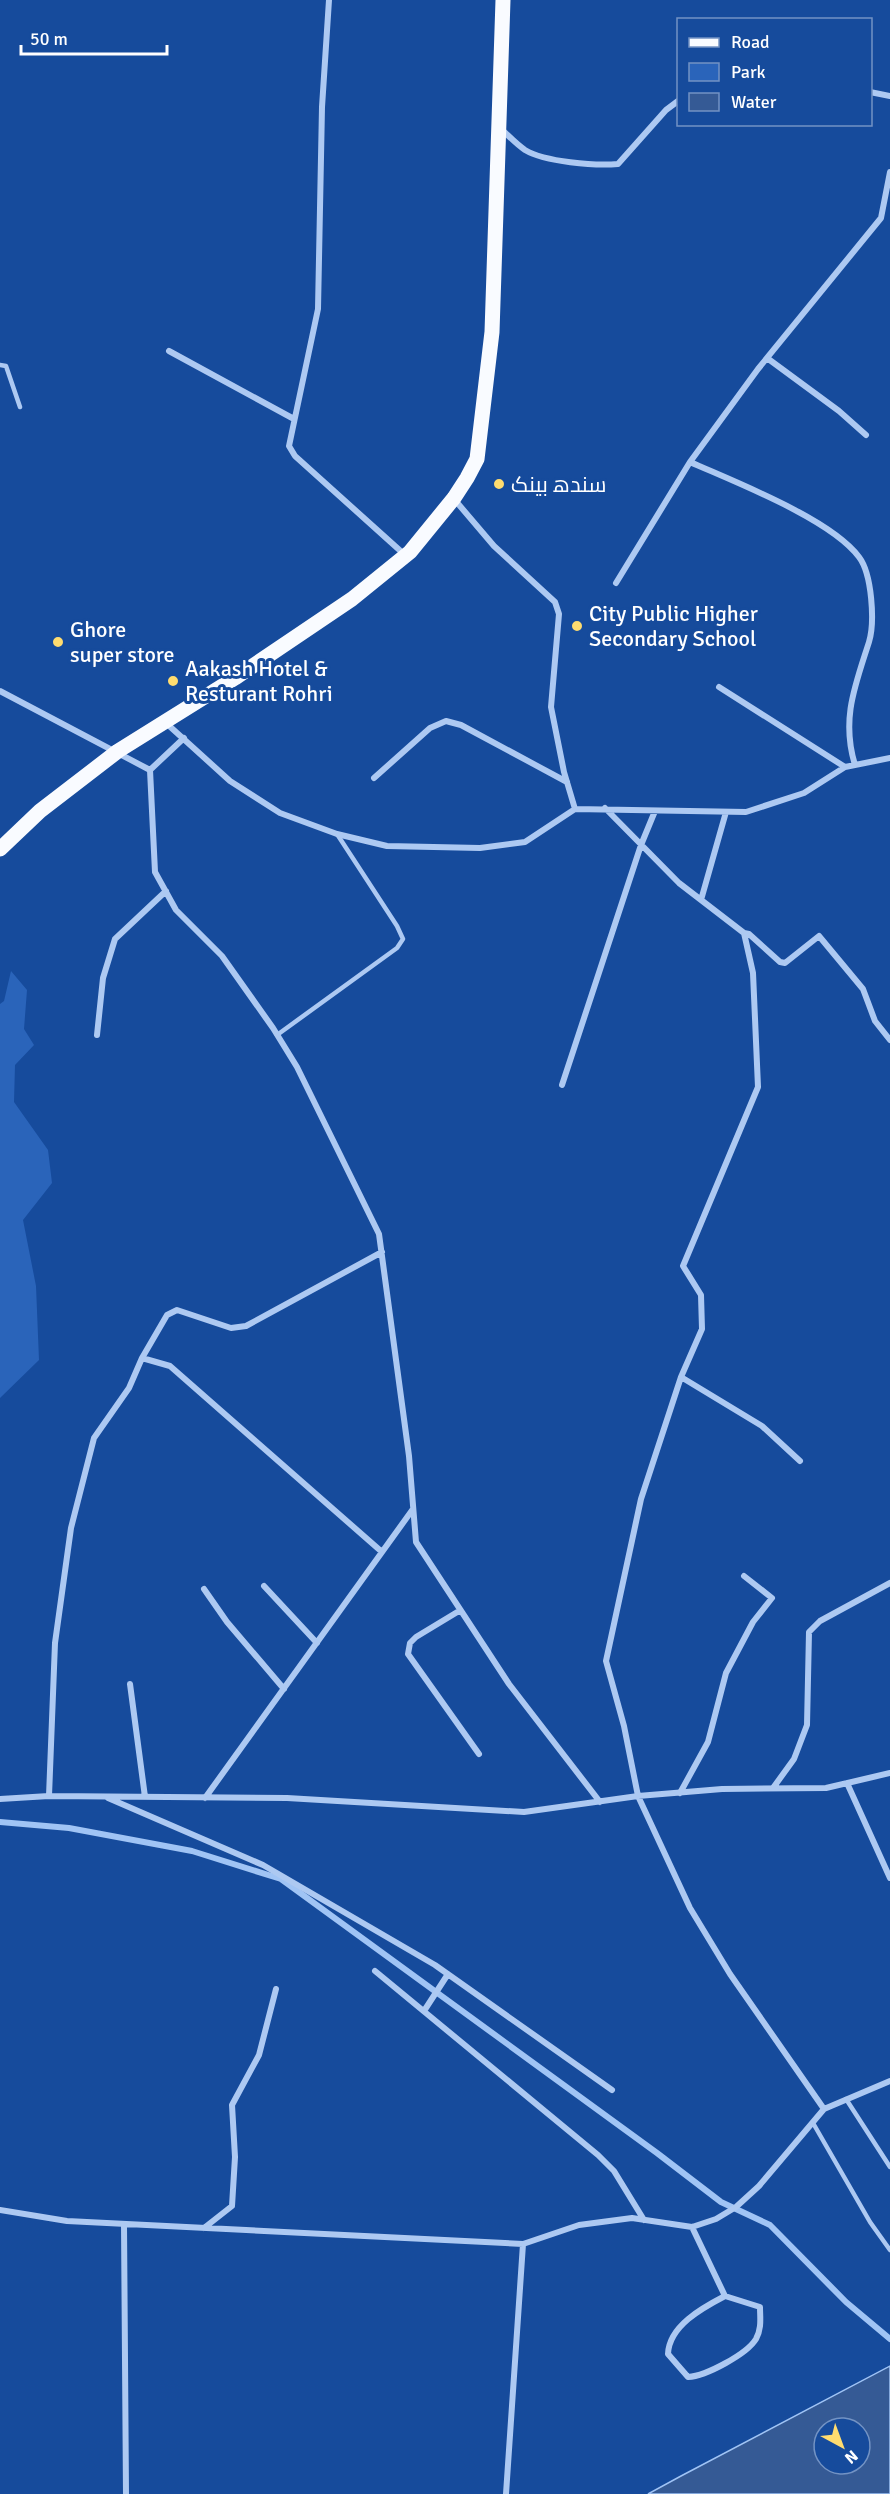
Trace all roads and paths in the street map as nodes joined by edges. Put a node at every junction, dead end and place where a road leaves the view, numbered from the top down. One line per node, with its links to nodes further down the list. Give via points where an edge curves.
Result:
1 (329, 0): 13 (street, via 322,107 318,309)
2 (503, 0): 6 (main road)
3 (872, 92): 4 (street)
4 (890, 96)
5 (677, 102): 6 (street, via 618,164 567,162 526,151)
6 (498, 127): 16 (main road, via 490,355 477,459)
7 (890, 172): 8 (street)
8 (888, 189): 10 (street, via 881,218)
9 (169, 351): 13 (street)
10 (767, 358): 14 (street); 15 (street)
11 (0, 365): 12 (lane, via 6,366)
12 (20, 407)
13 (294, 419): 17 (street, via 289,447 295,456)
14 (866, 435)
15 (690, 462): 18 (street); 25 (street, via 800,513 848,545 861,559 872,601 872,632 848,722 848,742)
16 (454, 498): 17 (main road); 29 (street, via 494,546 555,602 559,614 551,707)
17 (405, 555): 21 (main road, via 352,599)
18 (616, 583)
19 (719, 687): 26 (street)
20 (0, 691): 23 (street)
21 (166, 723): 22 (street); 23 (main road)
22 (184, 738): 27 (street); 34 (street, via 230,781 280,813)
23 (118, 751): 27 (street); 36 (main road, via 40,811)
24 (890, 758): 25 (street)
25 (855, 765): 26 (street)
26 (846, 767): 33 (street, via 804,793 746,812)
27 (150, 770): 37 (street, via 155,872)
28 (374, 778): 29 (street, via 430,728 446,721 461,725)
29 (567, 782): 31 (street)
30 (605, 808): 31 (street); 32 (street); 35 (street)
31 (575, 809): 34 (street, via 525,842 480,849 387,846)
32 (655, 811): 33 (street); 35 (street)
33 (726, 812): 38 (street)
34 (337, 834): 41 (lane, via 403,939 397,948)
35 (641, 845): 38 (street); 43 (street)
36 (0, 849)
37 (166, 891): 40 (street, via 115,939 103,978); 41 (street, via 176,910 222,957)
38 (700, 900): 39 (street)
39 (744, 933): 42 (street, via 785,963 819,936 863,989 875,1021); 46 (street, via 753,973 758,1087 683,1266 701,1295 702,1329)
40 (97, 1035)
41 (277, 1035): 44 (street, via 297,1067 379,1234)
42 (890, 1040)
43 (562, 1085)
44 (382, 1252): 45 (street, via 246,1326 231,1328 177,1310 167,1315); 48 (street)
45 (142, 1358): 49 (street, via 170,1366); 63 (street, via 129,1388 94,1438 71,1528 55,1643)
46 (681, 1377): 47 (street, via 762,1426); 64 (street, via 641,1498 606,1661)
47 (800, 1461)
48 (413, 1509): 49 (street); 54 (street, via 416,1542)
49 (382, 1552): 55 (street)
50 (744, 1576): 62 (street, via 772,1598 753,1622 726,1673 708,1742)
51 (890, 1583): 61 (street, via 820,1621 809,1632 807,1725 794,1759)
52 (264, 1586): 55 (street)
53 (204, 1589): 57 (street)
54 (459, 1611): 58 (street, via 416,1637 408,1653); 69 (street, via 508,1684)
55 (316, 1643): 57 (street)
56 (130, 1684): 66 (street)
57 (284, 1689): 67 (street)
58 (479, 1754)
59 (890, 1773): 60 (street)
60 (847, 1783): 61 (street, via 826,1788); 70 (street)
61 (773, 1788): 62 (street)
62 (680, 1792): 64 (street)
63 (49, 1796): 65 (street); 68 (street)
64 (638, 1796): 69 (street); 78 (street, via 690,1908 730,1974)
65 (104, 1797): 66 (street); 72 (street, via 263,1865)
66 (145, 1797): 67 (street)
67 (205, 1798): 69 (street, via 287,1798 524,1812)
68 (0, 1799)
69 (600, 1802)
70 (890, 1878)
71 (375, 1971): 74 (street)
72 (448, 1974): 74 (street); 76 (street)
73 (276, 1989): 85 (street, via 259,2055 232,2105 232,2206)
74 (424, 2011): 82 (street, via 598,2155 614,2171)
75 (890, 2081): 77 (street)
76 (612, 2090)
77 (846, 2099): 78 (street); 80 (lane)
78 (824, 2109): 79 (street)
79 (813, 2123): 84 (street, via 736,2207 716,2219); 87 (lane)
80 (890, 2167)
81 (0, 2210): 83 (street, via 67,2221)
82 (644, 2220): 84 (street); 86 (street, via 579,2224)
83 (124, 2224): 85 (street); 89 (street)
84 (692, 2226): 88 (street)
85 (204, 2228): 86 (street)
86 (522, 2244): 90 (street)
87 (890, 2250)
88 (725, 2296): 88 (street, via 681,2326 669,2341 668,2354 688,2377 714,2371 755,2340 761,2325 760,2307)
89 (126, 2494)
90 (506, 2494)

